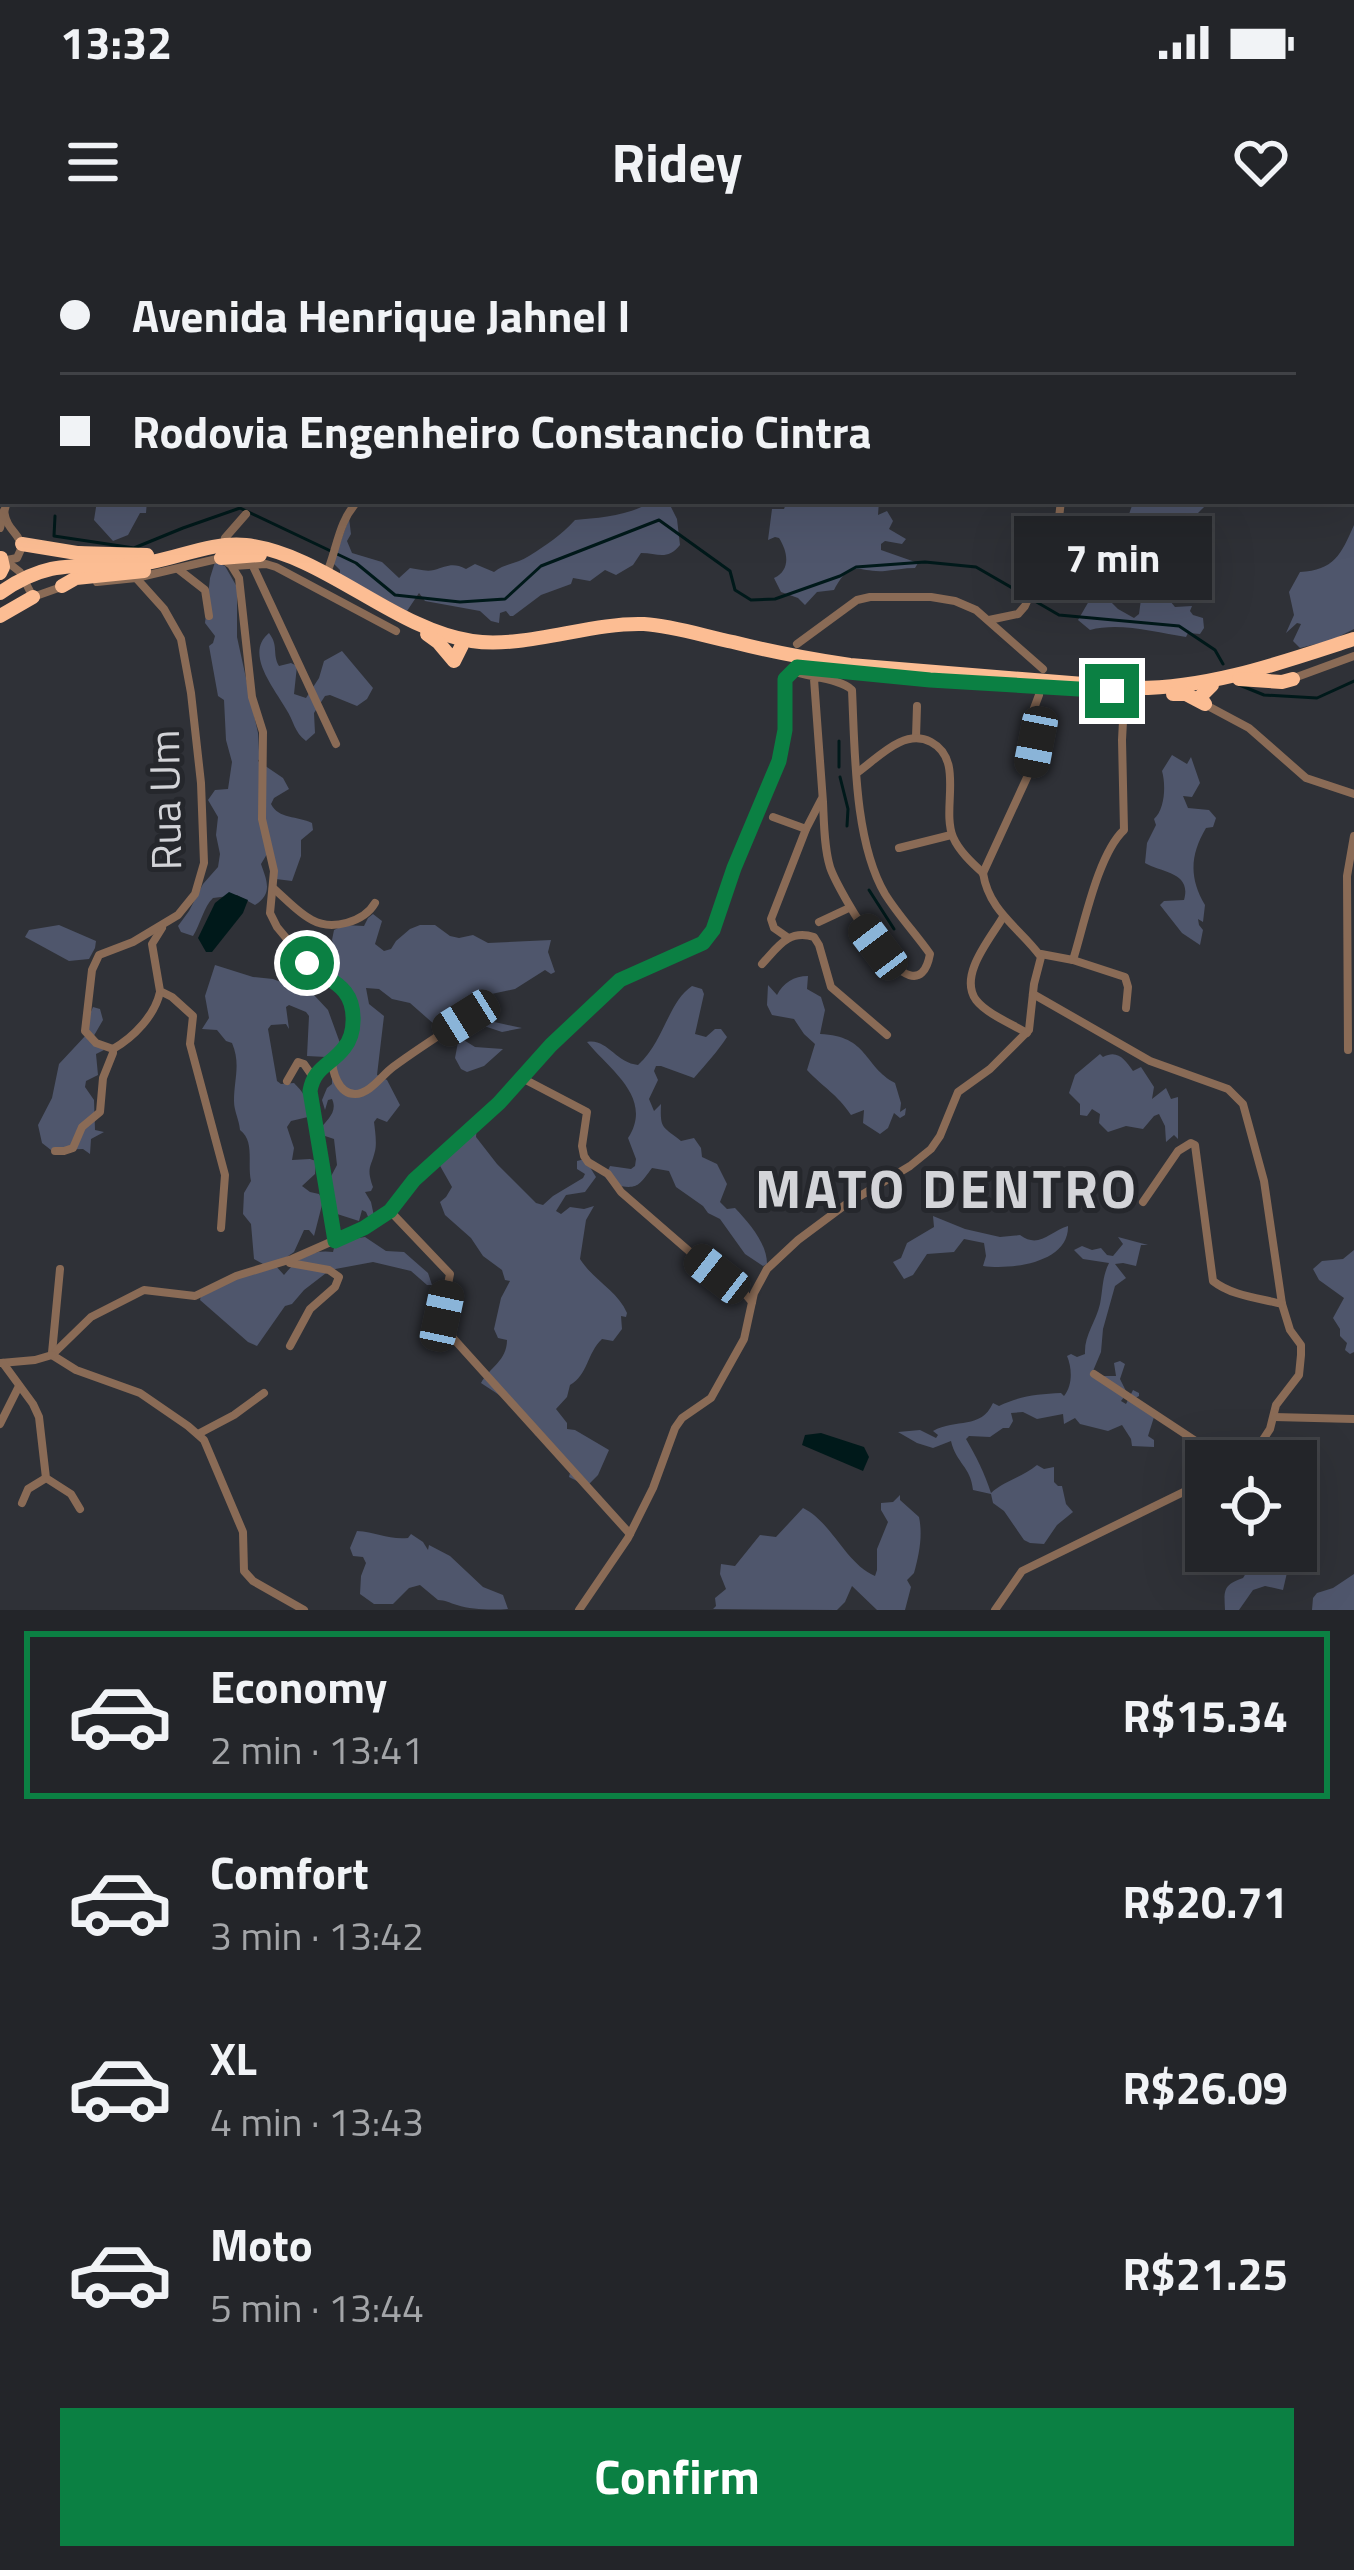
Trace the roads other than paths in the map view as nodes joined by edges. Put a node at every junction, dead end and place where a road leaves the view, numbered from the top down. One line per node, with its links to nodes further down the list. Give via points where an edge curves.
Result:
1 (356, 504): 16 (street)
2 (1061, 504): 24 (street, via 1058,534 1025,606)
3 (6, 506): 5 (street); 8 (street)
4 (246, 514): 6 (street)
5 (0, 528)
6 (235, 535): 9 (highway, via 160,554); 10 (highway)
7 (0, 537): 8 (street)
8 (19, 543): 9 (highway); 11 (street, via 17,558); 17 (street)
9 (76, 553): 14 (highway)
10 (295, 559): 14 (highway, via 237,545); 16 (highway)
11 (1, 560): 17 (street)
12 (258, 560): 13 (highway); 14 (highway, via 235,550); 25 (street); 28 (highway, via 304,570 417,628 454,661 462,645 648,631); 44 (street)
13 (230, 561): 15 (street); 54 (street, via 241,585 263,732 262,818)
14 (158, 564): 17 (highway, via 66,565); 19 (highway)
15 (181, 568): 18 (street); 23 (street, via 206,590)
16 (326, 575): 28 (highway, via 442,634 481,642 520,631 650,624)
17 (25, 578): 20 (highway); 21 (street)
18 (136, 578): 19 (street); 59 (street, Rua Um, via 181,639 201,783 201,878)
19 (62, 586): 21 (street)
20 (0, 596)
21 (33, 597): 22 (highway)
22 (0, 616)
23 (209, 616)
24 (988, 620): 27 (street, via 955,601 870,597); 30 (street)
25 (397, 631)
26 (1354, 642): 32 (highway); 36 (highway, via 1201,683)
27 (800, 651): 28 (highway); 35 (highway)
28 (769, 654): 31 (highway); 33 (highway)
29 (1354, 656): 32 (street)
30 (1042, 669): 35 (highway, via 1045,676); 36 (highway)
31 (792, 671): 33 (highway, via 802,666); 34 (street); 76 (street, via 779,761 713,930 694,949 620,980)
32 (1290, 672): 37 (highway, via 1282,682)
33 (850, 677): 34 (street); 35 (highway); 45 (street)
34 (814, 679): 47 (street)
35 (1024, 681): 36 (highway); 39 (highway, via 1040,687)
36 (1075, 685): 38 (highway); 39 (highway)
37 (1212, 685): 38 (highway); 41 (highway, via 1200,695)
38 (1155, 693): 41 (highway)
39 (1039, 695): 53 (street, via 1030,771)
40 (1124, 702): 64 (street, via 1124,830 1105,857)
41 (1205, 704): 46 (street, via 1249,728 1306,778)
42 (917, 706): 43 (street)
43 (916, 737): 45 (street); 50 (street, via 940,748 950,766)
44 (336, 744)
45 (857, 773): 56 (street, via 868,855 930,954 928,965 916,976 904,974)
46 (1354, 794)
47 (822, 798): 49 (street); 56 (street, via 830,866)
48 (773, 817): 49 (street)
49 (806, 829): 60 (street, via 771,919)
50 (952, 835): 52 (street); 53 (street)
51 (1354, 836): 73 (street)
52 (899, 848)
53 (983, 873): 57 (street)
54 (273, 888): 55 (street, via 328,925 368,914); 74 (street, via 272,919 350,1002 350,1038)
55 (375, 903)
56 (849, 908): 58 (street)
57 (1003, 917): 62 (street); 70 (street, via 973,970 973,996)
58 (819, 922)
59 (167, 923): 61 (street, Rua Um); 63 (street)
60 (787, 937): 65 (street); 71 (street, via 814,938 831,987)
61 (133, 942): 63 (street); 72 (street, Rua Um, via 99,956 92,970 85,1031)
62 (1040, 954): 64 (street); 67 (street)
63 (153, 955): 66 (street)
64 (1073, 960): 69 (street, via 1125,977)
65 (762, 964)
66 (160, 991): 72 (street, via 149,1016); 81 (street, via 193,1016 190,1044 225,1175)
67 (1033, 994): 70 (street); 86 (street, via 1150,1061 1228,1089 1243,1104)
68 (489, 1004): 74 (street, via 361,1093 342,1089)
69 (1126, 1009)
70 (1027, 1033): 85 (street, via 958,1092 931,1149 798,1240 767,1269)
71 (887, 1035)
72 (113, 1049): 78 (street, via 100,1112 73,1148)
73 (1348, 1051)
74 (329, 1064): 75 (street)
75 (313, 1077): 77 (street, via 300,1061); 82 (street)
76 (522, 1078): 80 (street); 85 (street, via 587,1112 588,1162)
77 (287, 1082)
78 (56, 1150)
79 (1143, 1202): 86 (street, via 1178,1150 1195,1145 1213,1281)
80 (390, 1211): 82 (street); 103 (street, via 450,1274 442,1327)
81 (221, 1228)
82 (335, 1241): 83 (street)
83 (282, 1262): 87 (street, via 339,1277); 88 (street, via 195,1296 144,1290 92,1317)
84 (60, 1269): 88 (street)
85 (752, 1302): 103 (street, via 744,1339 711,1397 673,1432)
86 (1282, 1304): 93 (street, via 1301,1345 1300,1375)
87 (290, 1346)
88 (52, 1354): 89 (street); 96 (street, via 140,1394)
89 (2, 1363): 91 (street)
90 (1094, 1374): 97 (street)
91 (19, 1386): 95 (street); 99 (street, via 39,1417)
92 (264, 1393): 96 (street)
93 (1274, 1417): 94 (street); 98 (street)
94 (1354, 1419)
95 (0, 1424)
96 (198, 1434): 104 (street, via 243,1532 244,1571)
97 (1194, 1440)
98 (1263, 1440)
99 (46, 1478): 101 (street); 102 (street)
100 (1185, 1491): 106 (street, via 1022,1571)
101 (22, 1503)
102 (80, 1509)
103 (630, 1534): 105 (street)
104 (304, 1610)
105 (580, 1610)
106 (995, 1610)

